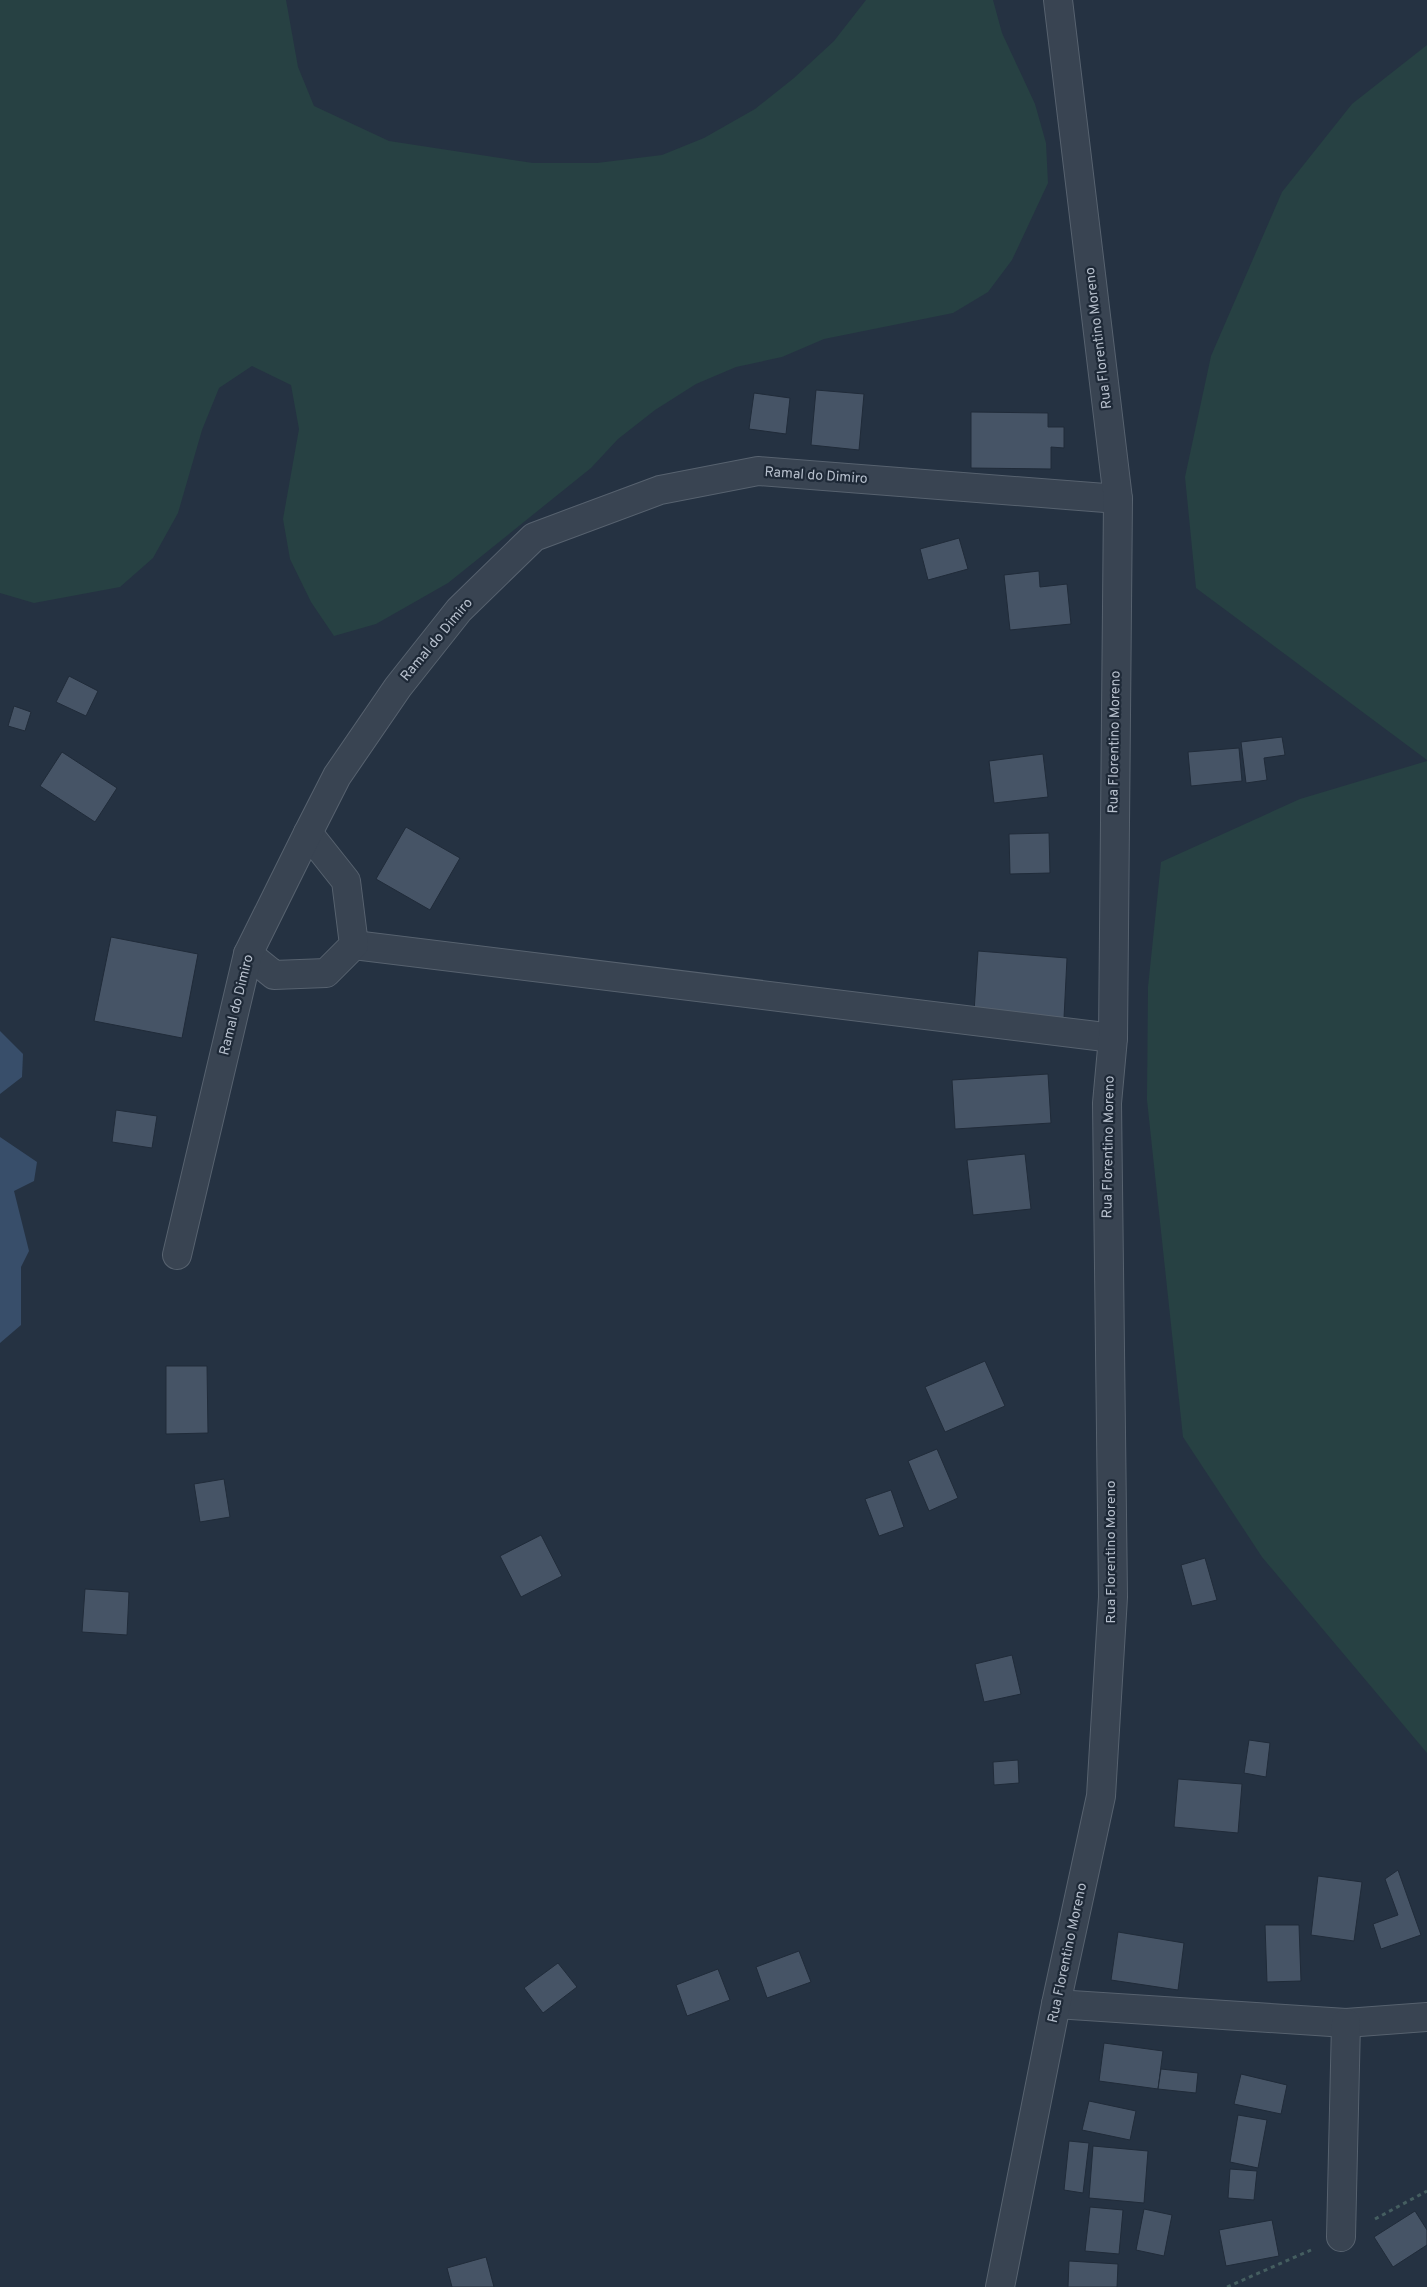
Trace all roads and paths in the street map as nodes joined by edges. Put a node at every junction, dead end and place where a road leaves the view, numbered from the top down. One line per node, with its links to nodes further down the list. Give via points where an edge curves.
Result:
1 (1058, 0): 2 (street, Rua Florentino Moreno)
2 (1118, 499): 3 (street, Ramal do Dimiro, via 758,472 660,490 534,537 459,610 398,687 337,776); 6 (street, Rua Florentino Moreno)
3 (308, 833): 4 (street, via 346,881); 5 (street, Ramal do Dimiro)
4 (354, 945): 5 (street, via 326,973 274,975); 6 (street)
5 (248, 954): 7 (street, Ramal do Dimiro)
6 (1112, 1038): 8 (street, Rua Florentino Moreno, via 1107,1103 1113,1597 1101,1796)
7 (177, 1255)
8 (1056, 2004): 10 (street); 12 (street, Rua Florentino Moreno)
9 (1427, 2017): 10 (street)
10 (1346, 2023): 11 (street)
11 (1341, 2237)
12 (1000, 2287)

